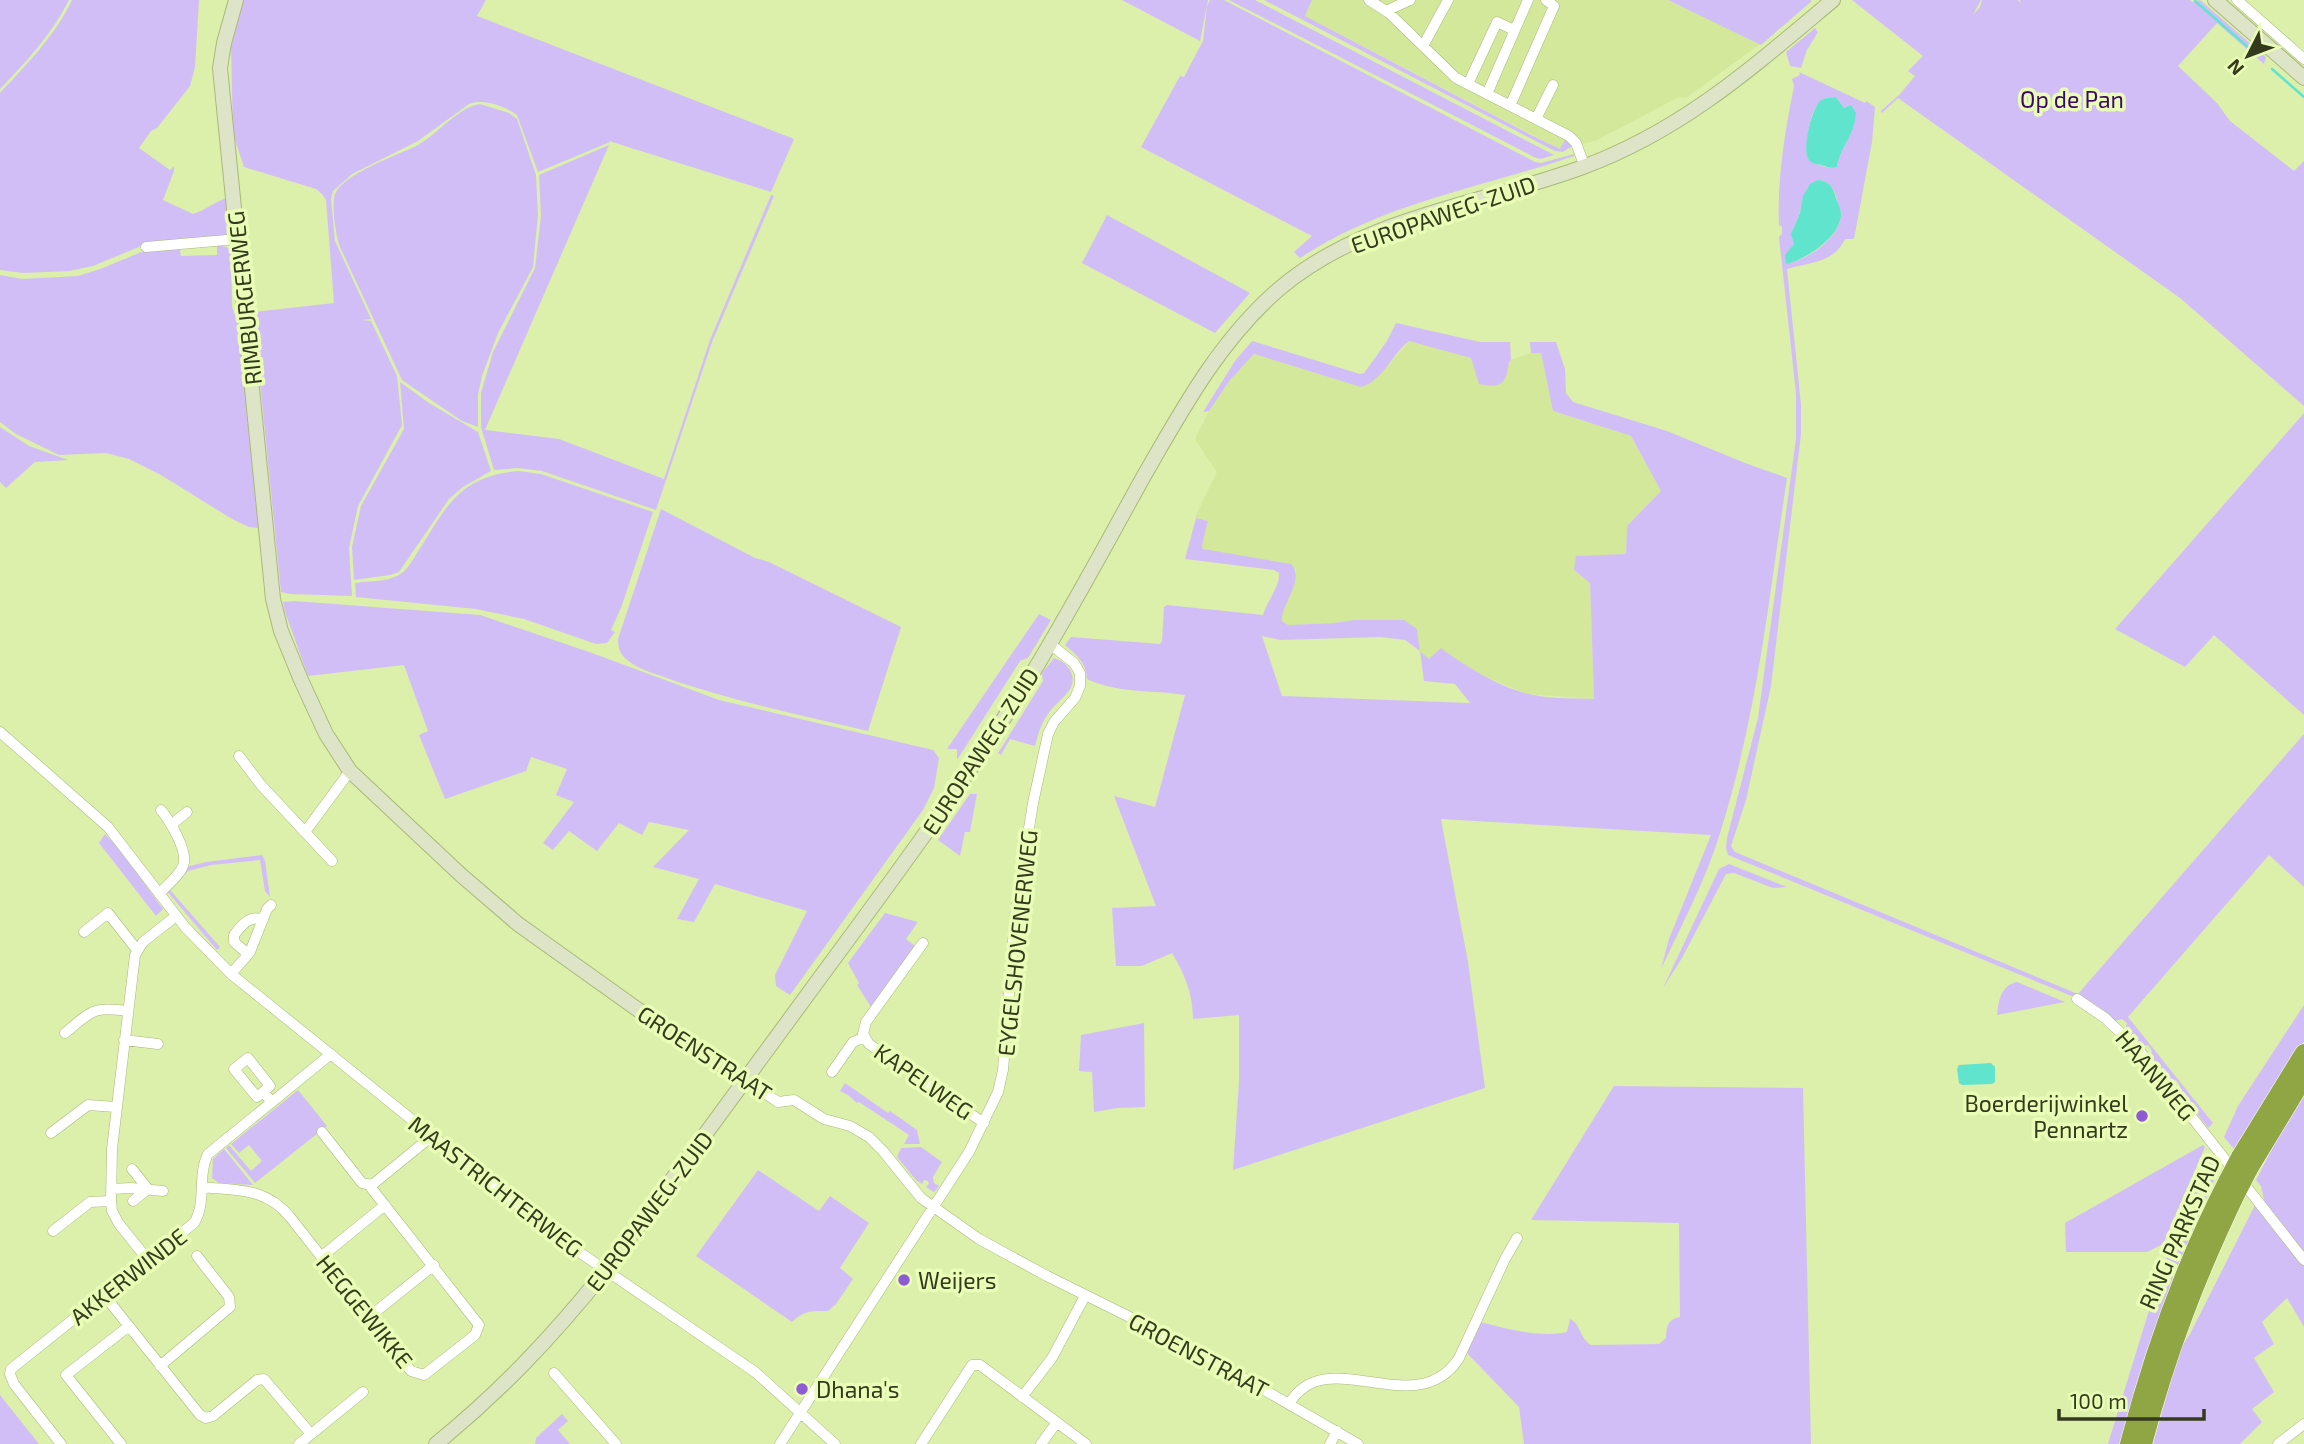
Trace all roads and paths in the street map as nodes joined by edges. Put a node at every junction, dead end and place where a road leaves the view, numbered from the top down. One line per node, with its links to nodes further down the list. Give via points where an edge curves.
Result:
1 (236, 0): 21 (street, RIMBURGERWEG, via 220,68)
2 (1369, 0): 10 (street)
3 (1410, 0): 10 (street)
4 (1448, 0): 12 (street)
5 (1528, 0): 11 (street)
6 (1546, 0): 18 (street, via 1554,6)
7 (1833, 0): 20 (street, EUROPAWEG-ZUID, via 1735,83 1674,124)
8 (2215, 0): 14 (street)
9 (2237, 0): 13 (street)
10 (1386, 10): 12 (street)
11 (1514, 30): 15 (street, via 1497,22); 17 (street)
12 (1423, 46): 15 (street, via 1454,77)
13 (2304, 59)
14 (2304, 78)
15 (1468, 84): 17 (street)
16 (1553, 85): 19 (street)
17 (1487, 94): 18 (street)
18 (1510, 106): 19 (street)
19 (1536, 119): 20 (street, via 1572,139)
20 (1585, 167): 24 (street, EUROPAWEG-ZUID, via 1375,233 1329,254 1265,302 1217,356 1178,415)
21 (238, 239): 22 (street); 23 (street, RIMBURGERWEG)
22 (146, 247)
23 (273, 599): 27 (street, GROENSTRAAT, via 301,680 326,734)
24 (1049, 644): 52 (street, EUROPAWEG-ZUID, via 958,788); 56 (street, EYGELSHOVENERWEG, via 1074,663 1080,686 1054,722 1044,751 1015,916 1003,1070)
25 (0, 732): 33 (street, MAASTRICHTERWEG, via 108,827)
26 (239, 756): 31 (street)
27 (350, 771): 31 (street); 52 (street, GROENSTRAAT, via 518,924)
28 (161, 810): 30 (street)
29 (187, 812): 30 (street)
30 (172, 824): 33 (street, via 184,863)
31 (305, 832): 32 (street)
32 (332, 861)
33 (159, 894): 35 (street, MAASTRICHTERWEG)
34 (271, 905): 36 (street)
35 (176, 916): 39 (street); 41 (street, MAASTRICHTERWEG)
36 (263, 920): 40 (street); 40 (street, via 254,917 234,935 234,942)
37 (85, 932): 39 (street, via 108,914)
38 (923, 943): 45 (street, KAPELWEG, via 866,1022)
39 (137, 950): 43 (street)
40 (248, 954): 41 (street)
41 (231, 974): 49 (street, MAASTRICHTERWEG)
42 (2077, 999): 79 (street, HAANWEG, via 2138,1050)
43 (128, 1011): 44 (street, via 96,1009); 46 (street)
44 (65, 1033)
45 (865, 1037): 50 (street, KAPELWEG, via 853,1042); 56 (street, KAPELWEG)
46 (124, 1040): 47 (street); 55 (street)
47 (158, 1044)
48 (2304, 1053): 60 (highway, RING PARKSTAD)
49 (331, 1054): 54 (street, AKKERWINDE); 59 (street, MAASTRICHTERWEG)
50 (832, 1072)
51 (2304, 1078): 60 (highway, RING PARKSTAD)
52 (745, 1080): 73 (street, GROENSTRAAT, via 778,1102 794,1100 824,1119 869,1137); 81 (street, EUROPAWEG-ZUID)
53 (263, 1091): 54 (street)
54 (272, 1102): 65 (street, AKKERWINDE, via 208,1154)
55 (116, 1107): 58 (street, via 88,1105); 67 (street)
56 (984, 1123): 73 (street, EYGELSHOVENERWEG)
57 (322, 1132): 63 (street, HEGGEWIKKE, via 362,1183)
58 (51, 1133)
59 (432, 1136): 63 (street); 81 (street, MAASTRICHTERWEG)
60 (2245, 1162): 64 (highway, RING PARKSTAD, bridge)
61 (132, 1169): 62 (street)
62 (141, 1180): 66 (street); 68 (street)
63 (372, 1185): 72 (street, HEGGEWIKKE)
64 (2233, 1185): 108 (highway, RING PARKSTAD, via 2203,1230 2174,1297); 109 (highway, RING PARKSTAD, via 2159,1382)
65 (202, 1187): 77 (street, HEGGEWIKKE, via 269,1198); 78 (street, AKKERWINDE, via 197,1220)
66 (131, 1188): 67 (street); 68 (street)
67 (111, 1189): 70 (street)
68 (148, 1189): 69 (street); 71 (street)
69 (163, 1191)
70 (111, 1200): 74 (street, via 90,1202); 78 (street, via 119,1224)
71 (133, 1201)
72 (386, 1205): 77 (street); 80 (street, HEGGEWIKKE)
73 (933, 1208): 83 (street, GROENSTRAAT, via 979,1239); 91 (street, EYGELSHOVENERWEG)
74 (53, 1231)
75 (1517, 1238): 90 (street, via 1459,1358 1448,1371 1413,1386 1321,1379 1302,1389)
76 (197, 1256): 86 (street, via 229,1297 230,1307)
77 (321, 1257): 84 (street, HEGGEWIKKE)
78 (148, 1260): 82 (street, AKKERWINDE)
79 (2304, 1260)
80 (434, 1265): 84 (street); 84 (street, HEGGEWIKKE, via 477,1319 479,1329 428,1373 411,1371)
81 (605, 1271): 91 (street, MAASTRICHTERWEG, via 755,1372); 99 (street, EUROPAWEG-ZUID, via 520,1370)
82 (104, 1295): 85 (street); 96 (street, AKKERWINDE, via 15,1364 10,1374)
83 (1085, 1296): 89 (street, via 1052,1358); 90 (street, GROENSTRAAT)
84 (369, 1317)
85 (129, 1326): 86 (street); 97 (street, via 66,1375)
86 (160, 1366): 95 (street, via 206,1418 264,1379)
87 (554, 1373): 100 (street)
88 (363, 1392): 95 (street)
89 (1022, 1397): 92 (street); 103 (street, via 980,1365 972,1365)
90 (1289, 1404): 94 (street, GROENSTRAAT)
91 (802, 1413): 101 (street, EYGELSHOVENERWEG); 102 (street, MAASTRICHTERWEG)
92 (1057, 1422): 104 (street); 105 (street)
93 (2304, 1424): 110 (street)
94 (1337, 1432): 106 (street); 107 (street, GROENSTRAAT)
95 (312, 1434): 98 (street)
96 (61, 1444)
97 (121, 1444)
98 (299, 1444)
99 (436, 1444)
100 (615, 1444)
101 (780, 1444)
102 (835, 1444)
103 (921, 1444)
104 (1041, 1444)
105 (1086, 1444)
106 (1331, 1444)
107 (1358, 1444)
108 (2129, 1444)
109 (2143, 1444)
110 (2278, 1444)

